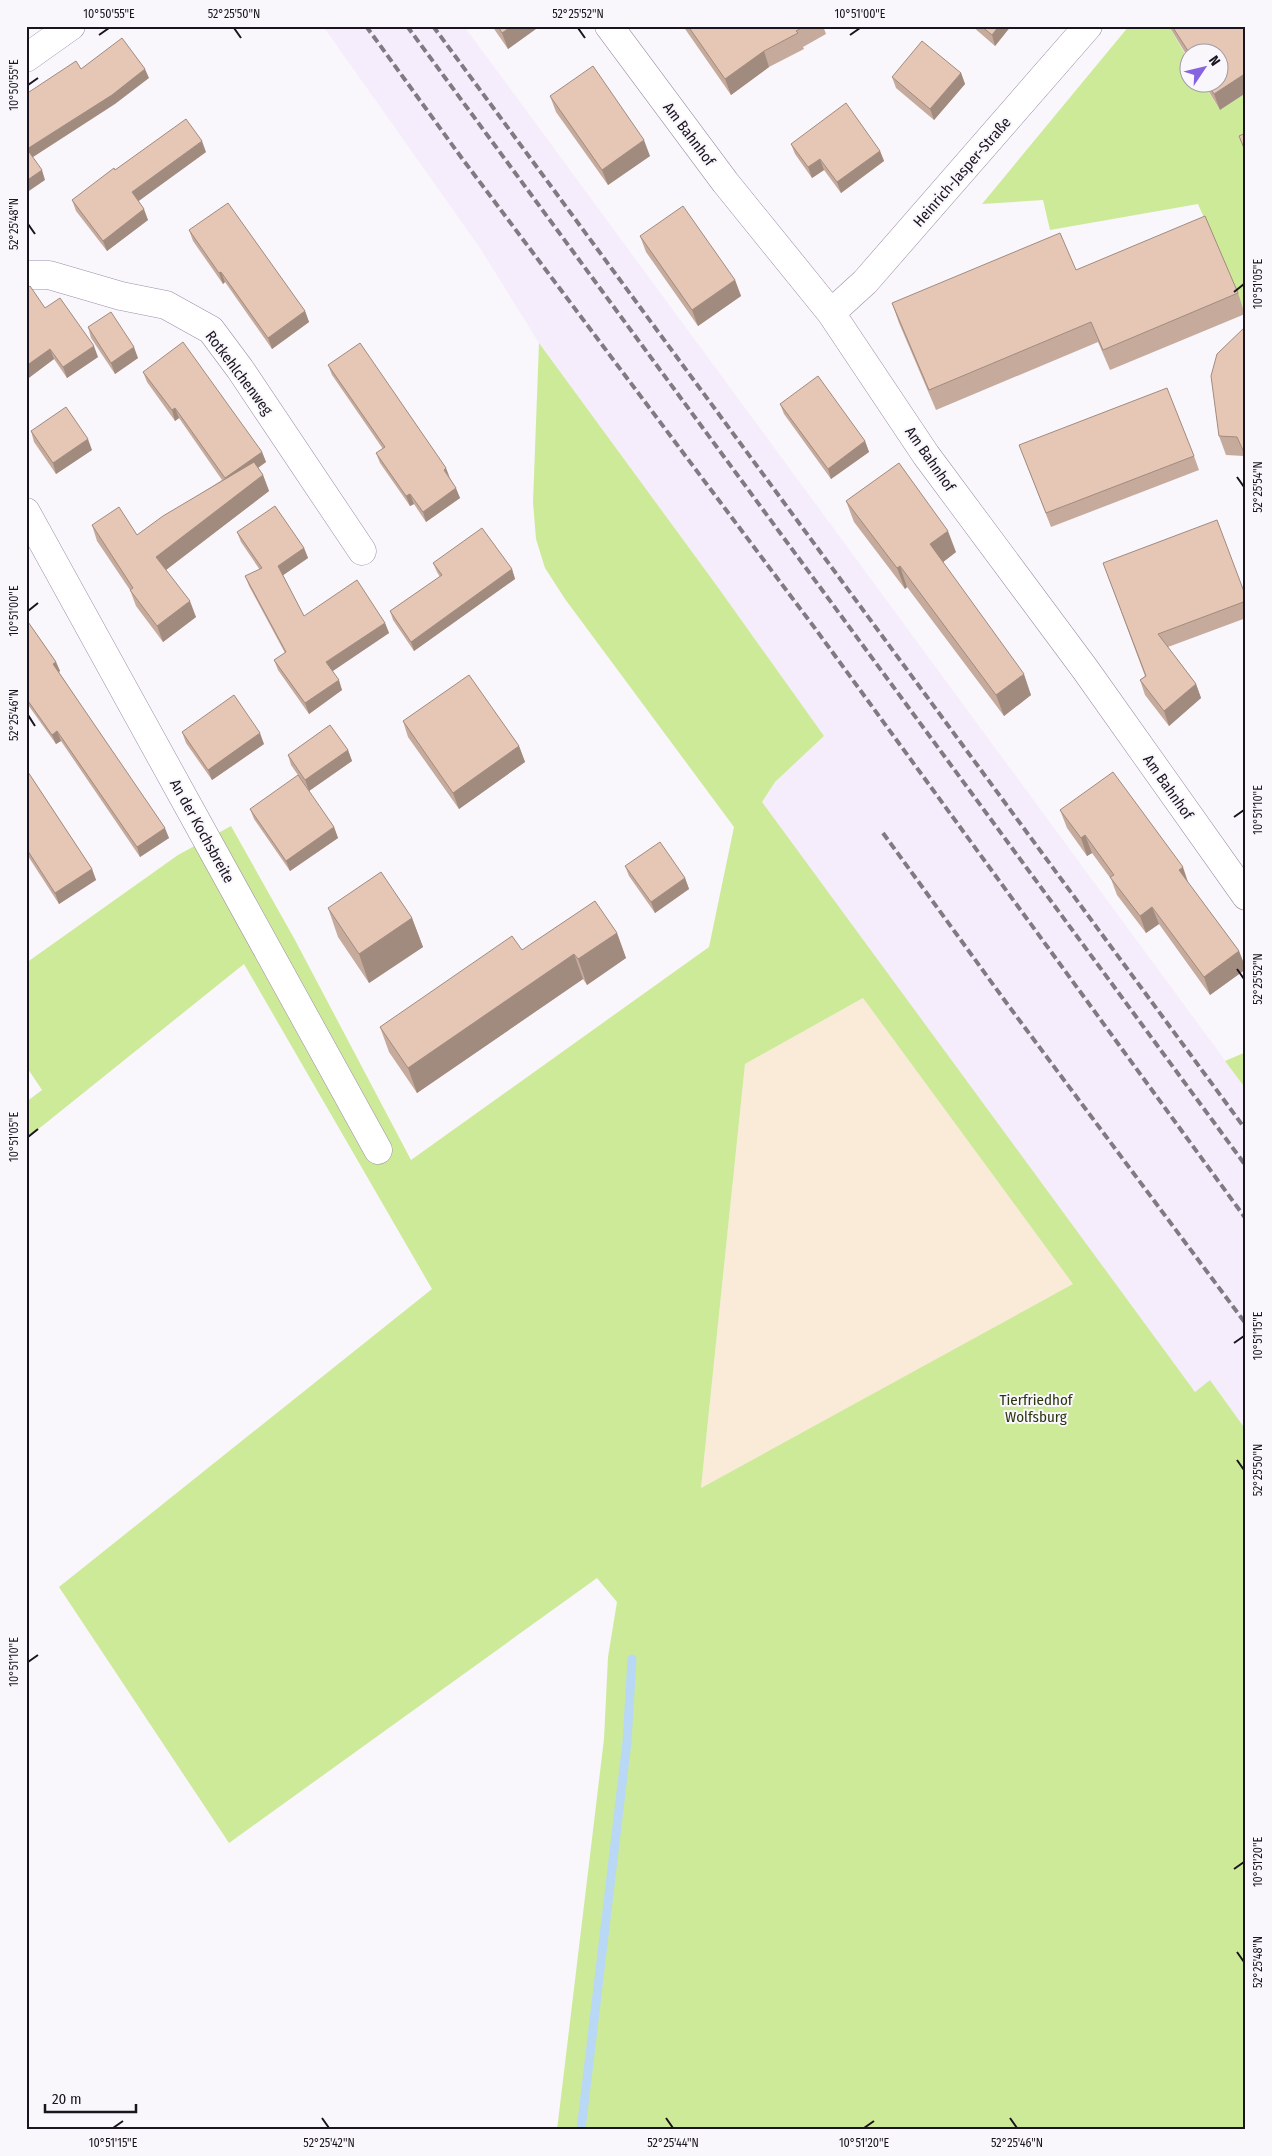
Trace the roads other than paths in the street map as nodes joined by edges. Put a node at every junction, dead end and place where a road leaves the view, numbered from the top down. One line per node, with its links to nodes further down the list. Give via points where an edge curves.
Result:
1 (71, 26): 4 (street)
2 (609, 26): 6 (street, Am Bahnhof, via 725,182)
3 (1088, 26): 6 (street, Heinrich-Jasper-Straße, via 865,282)
4 (26, 58)
5 (26, 275): 8 (street, Rotkehlchenweg, via 48,275 166,305 211,330)
6 (831, 313): 9 (street, Am Bahnhof, via 926,455 1085,669)
7 (26, 512): 10 (street, An der Kochsbreite)
8 (362, 550)
9 (1246, 896)
10 (378, 1150)

